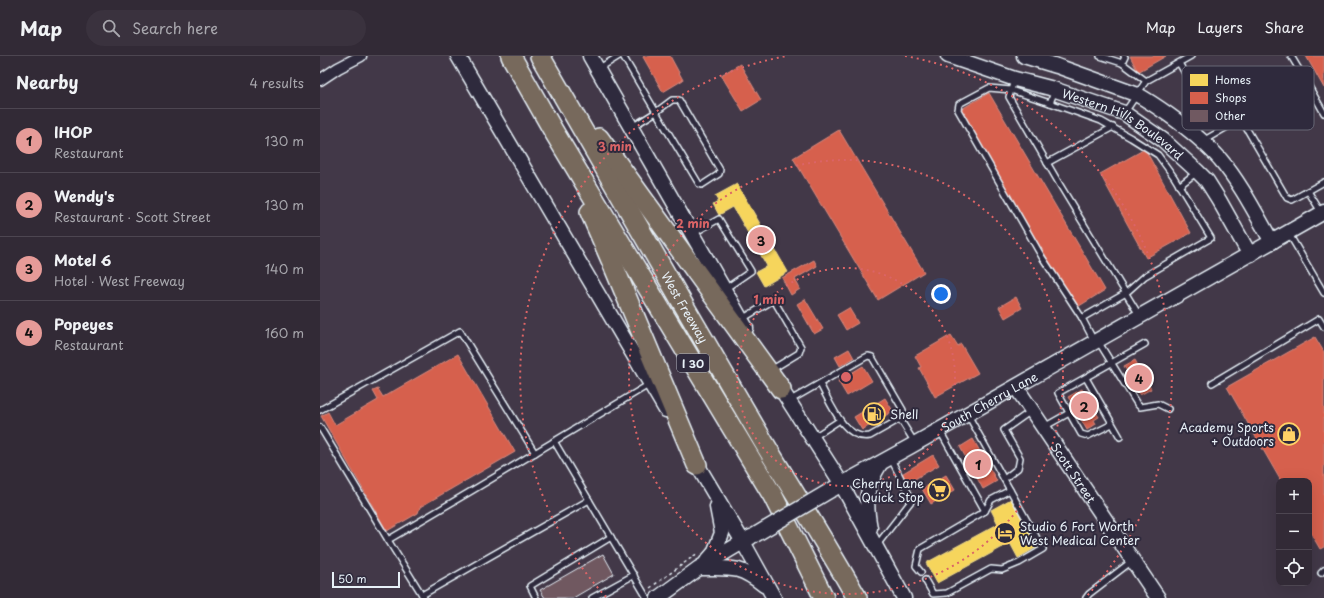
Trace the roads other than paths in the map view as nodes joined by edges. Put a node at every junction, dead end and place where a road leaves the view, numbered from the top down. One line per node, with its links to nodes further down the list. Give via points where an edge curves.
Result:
1 (361, 56): 19 (street)
2 (458, 56): 62 (street)
3 (511, 56): 37 (highway, West Freeway / I 30)
4 (541, 56): 55 (highway, via 653,214); 98 (highway, West Freeway / I 30, via 795,496)
5 (590, 56): 18 (street)
6 (619, 56): 18 (lane)
7 (623, 56): 27 (lane)
8 (948, 56): 21 (street, Western Hills Boulevard)
9 (1024, 56): 23 (street, Western Hills Boulevard)
10 (1100, 56): 15 (lane)
11 (1124, 56): 15 (lane)
12 (1191, 56): 14 (lane)
13 (1291, 56): 16 (lane)
14 (1179, 62): 17 (lane); 20 (lane)
15 (1122, 63): 20 (lane)
16 (1297, 66)
17 (1182, 67)
18 (597, 69): 32 (street)
19 (321, 78)
20 (1146, 81): 23 (lane)
21 (1013, 85): 22 (street, Western Hills Boulevard); 25 (lane); 39 (lane, via 1009,97); 53 (lane, via 988,88 959,104 958,110 1042,257)
22 (1055, 89): 25 (lane); 26 (street, Western Hills Boulevard)
23 (1136, 95): 28 (lane); 31 (street, Western Hills Boulevard, via 1148,100)
24 (1314, 95): 29 (lane)
25 (1050, 103): 30 (lane)
26 (1107, 106): 28 (street, Western Hills Boulevard); 30 (lane)
27 (656, 112): 27 (lane, via 672,100 679,100 720,170 719,174 702,185 698,184); 32 (lane)
28 (1124, 113): 40 (street, Western Hills Boulevard, via 1163,140)
29 (1324, 113)
30 (1102, 121): 33 (lane)
31 (1182, 124)
32 (631, 127): 46 (street)
33 (1113, 127): 39 (lane); 42 (lane, via 1158,155)
34 (1189, 130): 38 (street, Western Hills Boulevard)
35 (1247, 130): 43 (lane, via 1287,198 1292,200)
36 (1219, 131): 38 (lane)
37 (554, 132): 84 (highway); 107 (highway, West Freeway / I 30, via 773,496)
38 (1202, 141): 47 (street, Western Hills Boulevard, via 1231,174)
39 (1047, 163): 50 (lane)
40 (1197, 171): 42 (lane); 48 (street, Western Hills Boulevard, via 1207,181)
41 (1324, 182): 43 (lane)
42 (1179, 186): 50 (lane, via 1211,238 1145,276)
43 (1308, 191): 44 (lane)
44 (1323, 213): 45 (street, South Cherry Lane)
45 (1289, 233): 47 (street, South Cherry Lane); 51 (lane)
46 (692, 234): 49 (street); 49 (lane, via 719,219 751,271)
47 (1272, 242): 48 (street, South Cherry Lane)
48 (1251, 254): 52 (street, South Cherry Lane)
49 (724, 290): 55 (street)
50 (1126, 293): 52 (lane); 53 (lane)
51 (1324, 293)
52 (1140, 317): 57 (street, South Cherry Lane)
53 (1082, 318): 57 (lane)
54 (1322, 318): 56 (lane); 64 (lane)
55 (738, 322): 60 (highway); 60 (lane, via 772,301 775,302 802,347 799,353)
56 (1324, 327)
57 (1096, 342): 59 (lane); 65 (street, South Cherry Lane)
58 (1145, 344): 59 (lane)
59 (1112, 363): 61 (lane); 67 (lane, via 1140,407 1158,404)
60 (769, 371): 66 (highway)
61 (1086, 378): 70 (lane, via 1058,393); 74 (lane)
62 (651, 383): 80 (lane); 84 (street)
63 (820, 384): 66 (lane); 72 (lane, via 864,358 872,357 903,410); 73 (lane)
64 (1212, 384)
65 (1016, 387): 69 (street, Scott Street); 71 (street, South Cherry Lane)
66 (785, 395): 79 (street)
67 (1168, 409)
68 (320, 410): 82 (lane, via 460,331)
69 (1032, 411): 76 (street, Scott Street); 85 (lane, via 1004,430 1020,458 1018,468)
70 (1069, 413): 74 (lane, via 1078,430 1085,436); 76 (lane)
71 (968, 414): 77 (street, South Cherry Lane); 85 (lane)
72 (900, 419): 73 (lane, via 865,437 851,432); 81 (lane)
73 (840, 420): 79 (lane)
74 (1112, 424): 78 (lane)
75 (320, 427): 93 (lane)
76 (1043, 428): 95 (street, Scott Street)
77 (939, 430): 81 (street, South Cherry Lane); 90 (lane)
78 (1120, 437)
79 (812, 439): 86 (street)
80 (554, 441): 82 (lane); 89 (lane)
81 (915, 444): 83 (street, South Cherry Lane)
82 (535, 453): 93 (lane)
83 (885, 460): 86 (street, South Cherry Lane); 94 (street, via 872,476 868,490 866,510); 94 (lane, via 912,500)
84 (697, 465): 88 (street)
85 (1004, 480): 87 (lane)
86 (836, 487): 92 (street, South Cherry Lane, bridge); 94 (street)
87 (1010, 490): 90 (lane, via 992,500); 100 (lane, via 1044,549 1002,570 991,569 947,593 933,594)
88 (716, 497): 92 (street); 96 (street, via 722,533 714,553)
89 (589, 500): 91 (lane); 103 (lane)
90 (985, 511): 97 (lane, via 920,549 916,566)
91 (611, 537): 99 (lane); 104 (lane, via 530,586)
92 (749, 538): 96 (street, South Cherry Lane); 102 (street)
93 (388, 540): 103 (lane)
94 (874, 542): 110 (street)
95 (1132, 561): 111 (lane); 112 (street, Scott Street)
96 (699, 568): 101 (street, South Cherry Lane); 102 (street, via 738,569 750,575)
97 (921, 572)
98 (843, 574): 108 (highway, West Freeway / I 30); 109 (highway, via 862,590)
99 (634, 575): 105 (lane); 106 (lane)
100 (925, 580)
101 (653, 594)
102 (771, 594)
103 (423, 597)
104 (536, 598)
105 (592, 598)
106 (647, 598)
107 (824, 598)
108 (857, 598)
109 (866, 598)
110 (904, 598)
111 (1086, 598)
112 (1158, 598)

